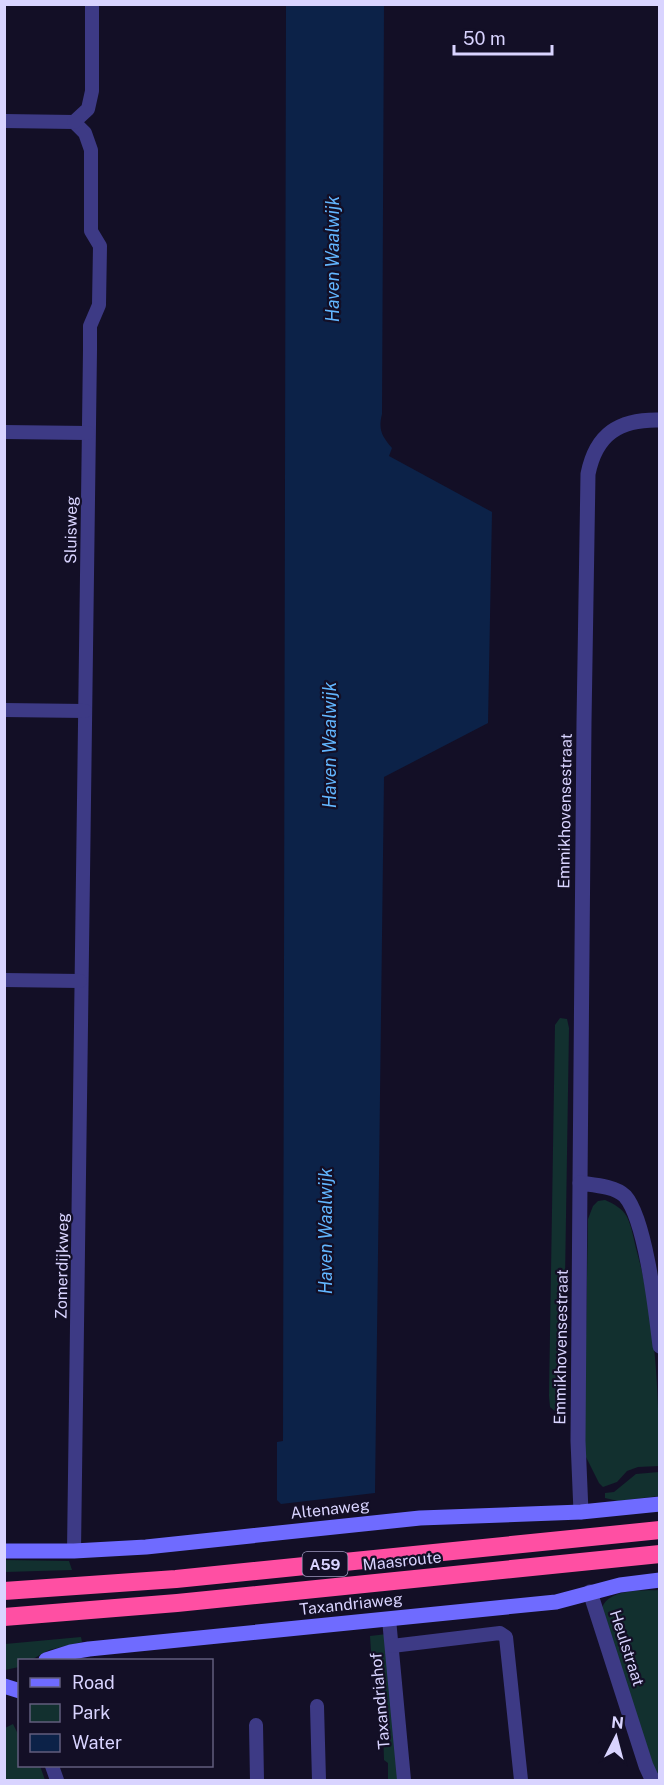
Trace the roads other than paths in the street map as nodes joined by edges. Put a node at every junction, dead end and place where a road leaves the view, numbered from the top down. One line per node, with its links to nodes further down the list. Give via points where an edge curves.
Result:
1 (92, 4): 3 (street, via 92,91 88,109)
2 (4, 121): 3 (street)
3 (74, 122): 6 (street, Sluisweg, via 85,133 91,150 91,231 100,246 99,305 90,326)
4 (660, 420): 11 (street, Emmikhovensestraat, via 647,419 616,427 600,441 588,474)
5 (4, 432): 6 (street)
6 (88, 433): 8 (street, Sluisweg)
7 (4, 710): 8 (street)
8 (85, 711): 10 (street, Sluisweg)
9 (4, 980): 10 (street)
10 (81, 981): 17 (street, Zomerdijkweg)
11 (580, 1183): 12 (street, via 624,1195 634,1214 655,1300); 14 (street, Emmikhovensestraat)
12 (660, 1346)
13 (660, 1504): 14 (main road, Altenaweg)
14 (581, 1512): 17 (main road, Altenaweg, via 437,1516)
15 (660, 1530): 20 (highway, Maasroute / A59, via 176,1579)
16 (4, 1551): 17 (main road, Altenaweg)
17 (74, 1551)
18 (660, 1554): 22 (highway, Maasroute / A59)
19 (660, 1580): 21 (main road, Taxandriaweg)
20 (4, 1592)
21 (590, 1592): 23 (main road, Taxandriaweg, via 555,1602); 32 (street, Heulstraat, via 646,1766)
22 (4, 1617)
23 (389, 1619): 24 (street, Taxandriahof); 25 (main road, Taxandriaweg, via 89,1649)
24 (392, 1646): 30 (street, Taxandriahof); 31 (street, via 500,1633 506,1637)
25 (49, 1659)
26 (317, 1706): 29 (street)
27 (256, 1725): 28 (street)
28 (256, 1780)
29 (319, 1780)
30 (404, 1780)
31 (521, 1780)
32 (655, 1780)

